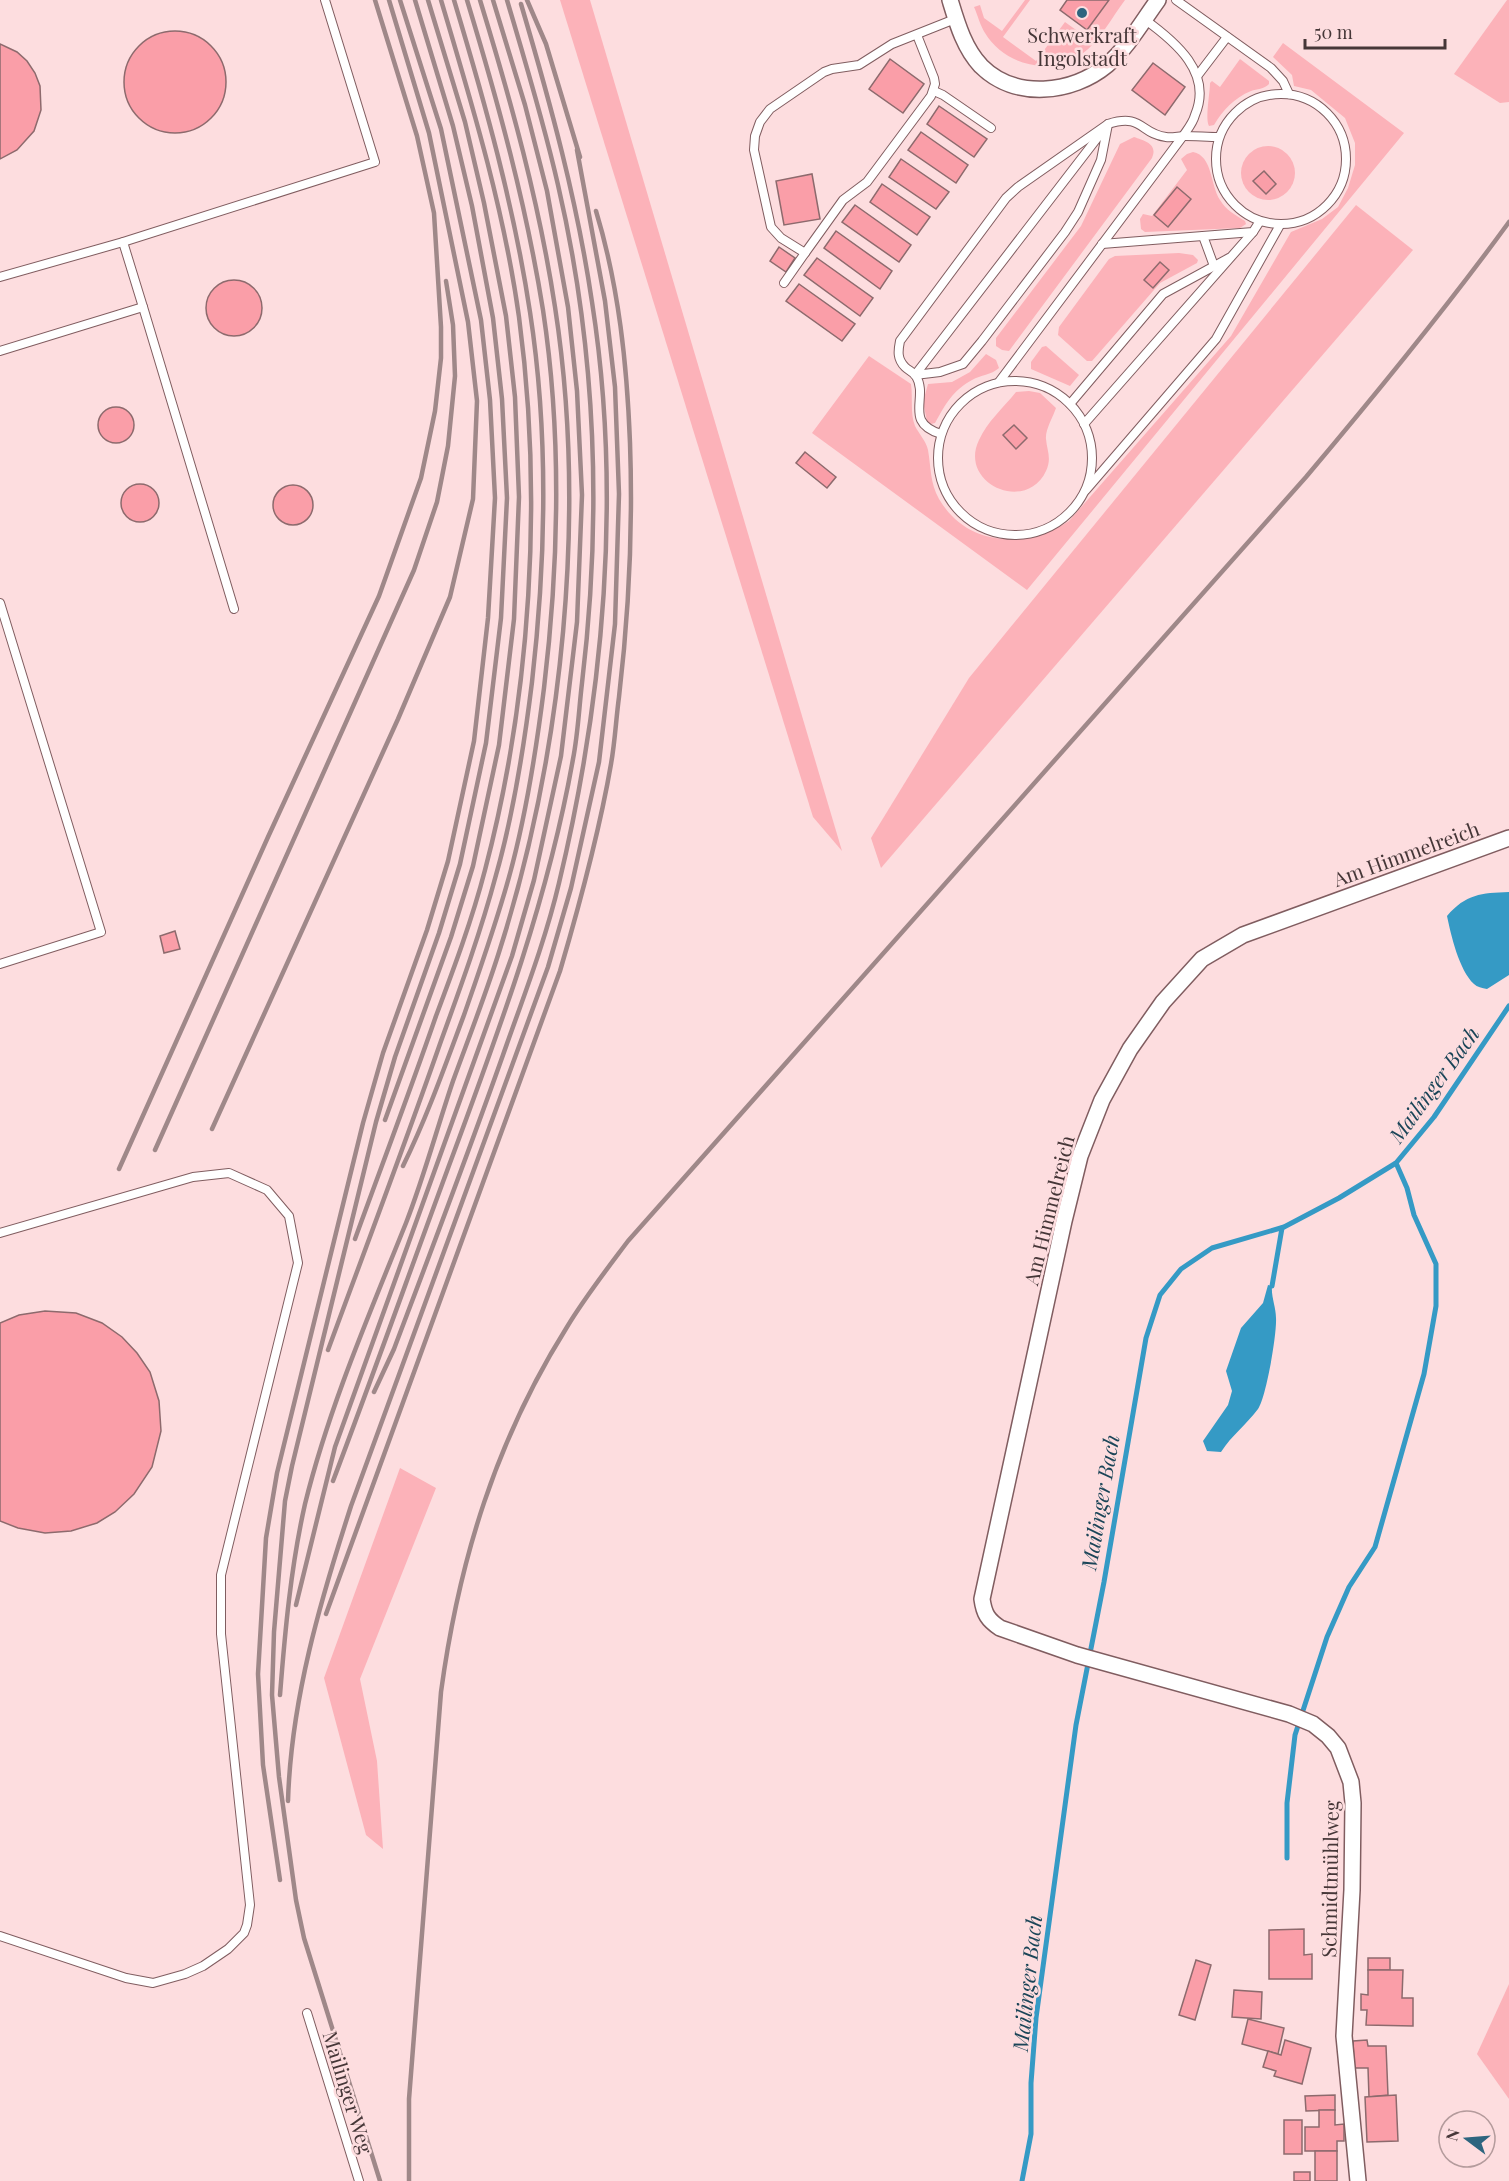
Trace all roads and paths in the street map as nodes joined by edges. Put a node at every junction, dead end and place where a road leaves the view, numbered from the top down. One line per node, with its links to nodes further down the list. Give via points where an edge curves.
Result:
1 (325, 0): 20 (lane, via 375,162)
2 (950, 0): 5 (street)
3 (1158, 0): 6 (street)
4 (1176, 0): 8 (lane)
5 (956, 19): 6 (street, via 968,48 981,66 1019,87 1041,90 1073,85 1108,64); 7 (lane)
6 (1144, 19): 9 (lane, via 1190,61)
7 (917, 35): 10 (lane, via 934,78); 22 (lane, via 881,50 859,65 824,72 770,109 759,122 754,150 769,220 775,233)
8 (1227, 37): 9 (lane); 11 (lane, via 1271,68)
9 (1198, 75): 14 (lane, via 1201,93 1196,115)
10 (933, 91): 13 (lane); 22 (lane, via 867,182 843,200)
11 (1290, 94): 15 (lane, via 1267,95 1246,104 1229,119); 17 (lane, via 1311,100 1329,114 1342,134 1347,156 1344,178 1333,199 1319,213 1300,222)
12 (1108, 124): 14 (lane, via 1123,119 1141,124 1157,136); 29 (lane); 29 (lane, via 1101,160 1077,212 982,341 963,364); 29 (lane, via 1006,198 900,341 898,355 903,366)
13 (991, 128)
14 (1183, 136): 15 (lane); 21 (lane)
15 (1219, 137): 16 (lane, via 1218,178 1227,197 1242,212)
16 (1260, 221): 17 (lane); 18 (lane)
17 (1280, 225): 34 (lane, via 1216,339)
18 (1253, 232): 19 (lane); 23 (lane)
19 (1203, 236): 21 (lane); 24 (lane)
20 (123, 242): 25 (lane); 27 (lane)
21 (1102, 244): 30 (lane)
22 (804, 253): 26 (lane)
23 (1235, 254): 24 (lane); 32 (lane)
24 (1214, 266): 31 (lane, via 1163,294)
25 (0, 277)
26 (784, 284)
27 (142, 307): 28 (lane); 36 (lane)
28 (0, 351)
29 (915, 375): 33 (lane, via 920,418 928,429)
30 (999, 382): 31 (lane, via 1025,381 1051,389); 33 (lane, via 974,392 960,404)
31 (1070, 404): 32 (lane)
32 (1084, 424): 34 (lane, via 1091,447 1091,471)
33 (941, 434): 34 (lane, via 938,460 943,486 957,509 978,526 1001,534 1041,530 1068,513)
34 (1083, 494)
35 (0, 603): 38 (lane, via 101,933)
36 (234, 609)
37 (1509, 838): 40 (street, Am Himmelreich, via 1243,935 1202,959 1162,1002 1130,1049 1102,1101 1080,1156 985,1578)
38 (0, 964)
39 (0, 1233): 41 (lane, via 193,1177 229,1173 267,1190 289,1216 298,1263 221,1575 221,1634 250,1905 248,1925 236,1941 203,1966 153,1983 126,1978)
40 (984, 1614): 44 (street, Schmidtmühlweg, via 1000,1628 1077,1655 1289,1714 1313,1725 1338,1748 1351,1782 1353,1803 1344,2036)
41 (0, 1936)
42 (307, 2013): 43 (lane, Mailinger Weg)
43 (359, 2181)
44 (1358, 2181)

